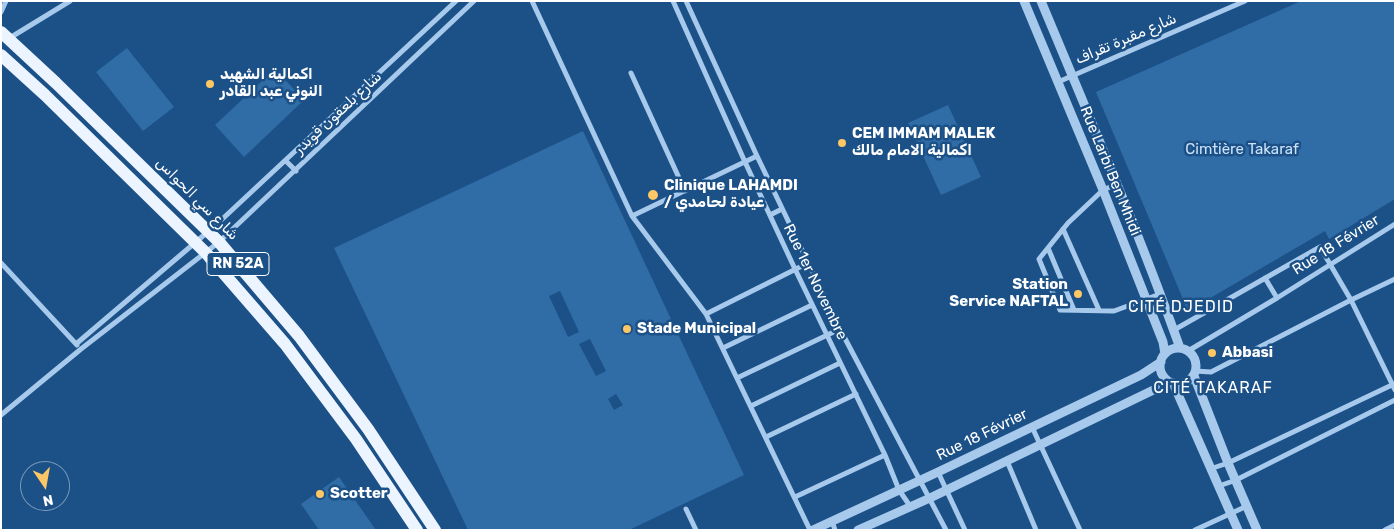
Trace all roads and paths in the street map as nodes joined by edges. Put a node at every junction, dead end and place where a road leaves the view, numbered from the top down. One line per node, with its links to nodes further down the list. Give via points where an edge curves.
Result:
1 (6, 1): 11 (street)
2 (70, 1): 14 (street)
3 (456, 1): 12 (street, شارع بلعقون قويدر)
4 (474, 1): 13 (street, شارع بلعقون قويدر)
5 (532, 1): 30 (street)
6 (673, 1): 23 (street, Rue 1er Novembre)
7 (686, 1): 21 (street, Rue 1er Novembre)
8 (1024, 1): 18 (street, Rue Larbi Ben Mhidi)
9 (1040, 1): 17 (street, Rue Larbi Ben Mhidi)
10 (1245, 1): 17 (street, شارع مقبرة تقراف)
11 (1, 12)
12 (438, 19): 13 (street); 19 (street, شارع بلعقون قويدر)
13 (447, 27): 20 (street, شارع بلعقون قويدر)
14 (5, 35): 33 (main road, شارع سي الحواس / RN 52A)
15 (1, 55): 35 (main road, RN 52A)
16 (631, 73): 27 (street)
17 (1072, 76): 18 (street, شارع مقبرة تقراف); 25 (street, Rue Larbi Ben Mhidi)
18 (1058, 82): 26 (street, Rue Larbi Ben Mhidi)
19 (368, 84): 20 (street); 22 (street, شارع بلعقون قويدر)
20 (378, 93): 24 (street, شارع بلعقون قويدر)
21 (757, 156): 23 (street); 28 (street, Rue 1er Novembre)
22 (286, 161): 24 (street); 33 (street, شارع بلعقون قويدر)
23 (745, 162): 27 (street); 29 (street, Rue 1er Novembre)
24 (296, 170): 34 (street, شارع بلعقون قويدر)
25 (1117, 184): 26 (street); 44 (street, Rue Larbi Ben Mhidi)
26 (1103, 190): 32 (street); 46 (street, Rue Larbi Ben Mhidi)
27 (685, 191): 30 (street)
28 (782, 209): 29 (street); 39 (street, Rue 1er Novembre)
29 (770, 215): 41 (street, Rue 1er Novembre)
30 (632, 216): 51 (street)
31 (1395, 224): 40 (street, Rue 18 Février)
32 (1063, 229): 36 (street); 50 (street)
33 (208, 232): 34 (main road, شارع سي الحواس / RN 52A); 35 (street, شارع بلعقون قويدر)
34 (219, 242): 37 (street, شارع بلعقون قويدر); 91 (main road, شارع سي الحواس / RN 52A, via 299,336 368,429)
35 (195, 243): 37 (main road, RN 52A); 55 (street, شارع بلعقون قويدر)
36 (1048, 248): 49 (street); 49 (street, via 1038,259 1060,310)
37 (206, 253): 57 (street, شارع بلعقون قويدر); 90 (main road, RN 52A, via 285,344 356,439)
38 (1, 263): 55 (street)
39 (808, 263): 41 (street); 52 (street, Rue 1er Novembre)
40 (1331, 265): 42 (street, via 1320,247); 45 (street, Rue 18 Février); 47 (street)
41 (795, 269): 48 (street, Rue 1er Novembre); 51 (street)
42 (1265, 278): 45 (street); 53 (street)
43 (1395, 279): 47 (street)
44 (1161, 294): 46 (street); 53 (street, Rue Larbi Ben Mhidi)
45 (1277, 298): 58 (street, Rue 18 Février)
46 (1146, 300): 50 (street, via 1114,311); 59 (street, Rue Larbi Ben Mhidi, via 1163,342)
47 (1351, 300): 61 (street, via 1211,372); 64 (street)
48 (812, 305): 54 (street, Rue 1er Novembre); 56 (street)
49 (1074, 310): 50 (street)
50 (1099, 310)
51 (706, 314): 56 (street)
52 (840, 329): 54 (street); 77 (street, Rue 1er Novembre)
53 (1174, 330): 58 (street, Rue Larbi Ben Mhidi)
54 (827, 335): 60 (street, Rue 1er Novembre); 62 (street)
55 (76, 344): 57 (street)
56 (723, 348): 62 (street)
57 (81, 349): 68 (street, شارع بلعقون قويدر)
58 (1184, 349): 59 (street, via 1169,350); 61 (street, via 1195,358)
59 (1163, 358): 63 (street, via 1161,372); 69 (street, Rue 18 Février, via 1141,374)
60 (840, 363): 65 (street, Rue 1er Novembre); 67 (street)
61 (1195, 374): 63 (street, via 1184,383); 74 (street)
62 (738, 378): 67 (street)
63 (1172, 382): 71 (street); 75 (street)
64 (1394, 386): 74 (street)
65 (856, 394): 70 (street); 72 (street, Rue 1er Novembre)
66 (1395, 400): 78 (street)
67 (750, 406): 70 (street)
68 (1, 415)
69 (1032, 427): 71 (street); 76 (street, Rue 18 Février)
70 (766, 437): 82 (street)
71 (1041, 445): 73 (street); 98 (street)
72 (885, 455): 80 (street, Rue 1er Novembre); 82 (street)
73 (1007, 461): 81 (street); 97 (street)
74 (1228, 463): 75 (street); 78 (street)
75 (1210, 469): 79 (street)
76 (938, 472): 77 (street, Rue 18 Février); 81 (street)
77 (920, 480): 80 (street, Rue 18 Février); 83 (street, Rue 1er Novembre)
78 (1236, 480): 79 (street); 85 (street)
79 (1218, 486): 87 (street)
80 (899, 490): 84 (street, Rue 1er Novembre); 89 (street, Rue 18 Février)
81 (946, 490): 83 (street); 96 (street)
82 (795, 497): 93 (street)
83 (930, 498): 84 (street); 95 (street)
84 (910, 506): 94 (street)
85 (1247, 506): 87 (street); 101 (street)
86 (686, 509): 92 (street)
87 (1231, 513): 99 (street); 100 (street)
88 (1395, 524): 102 (street)
89 (834, 525): 93 (street, Rue 18 Février)
90 (417, 530)
91 (435, 530)
92 (696, 530)
93 (811, 530)
94 (858, 530)
95 (946, 530)
96 (965, 530)
97 (1036, 530)
98 (1080, 530)
99 (1195, 530)
100 (1238, 530)
101 (1257, 530)
102 (1385, 530)

